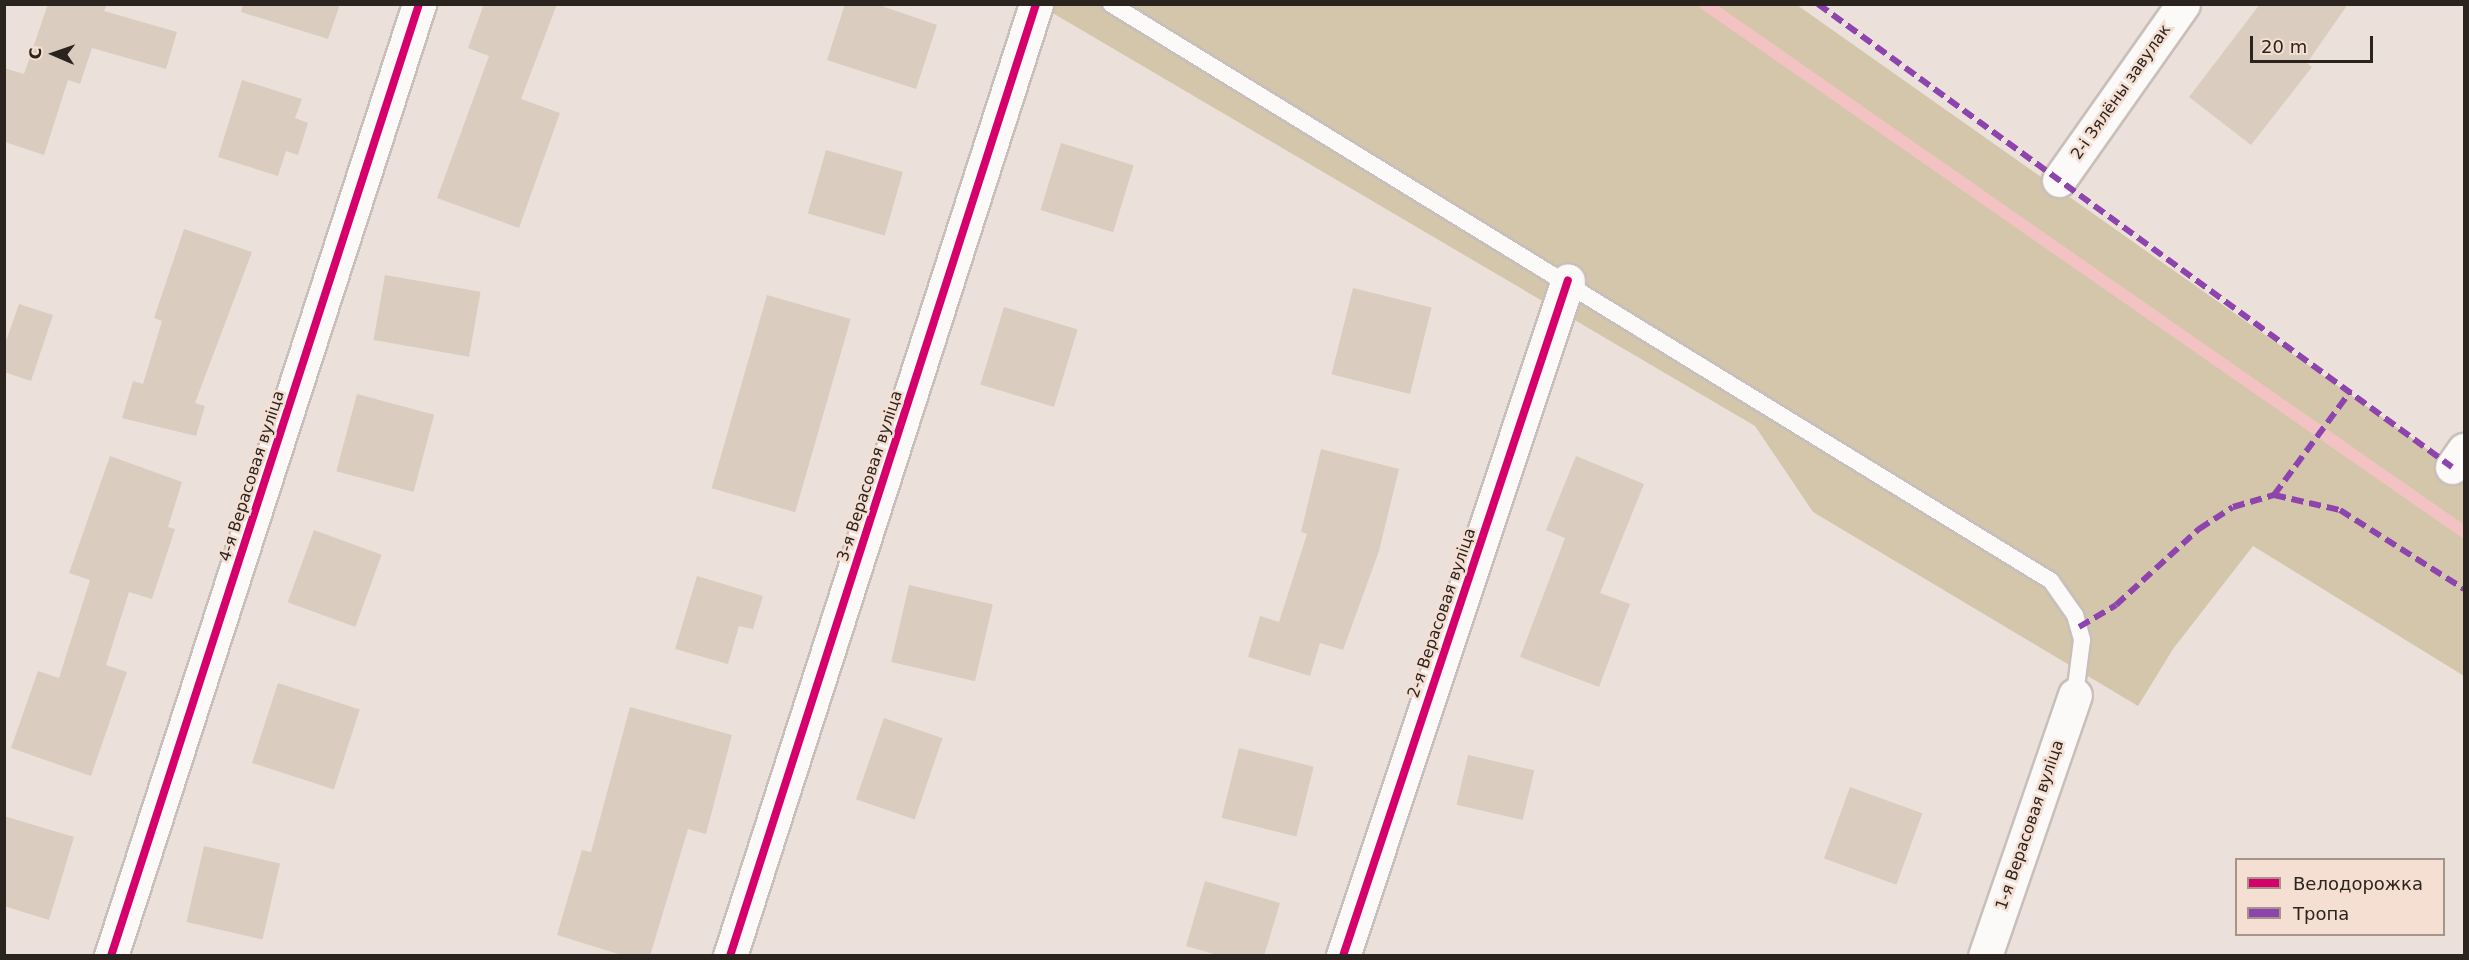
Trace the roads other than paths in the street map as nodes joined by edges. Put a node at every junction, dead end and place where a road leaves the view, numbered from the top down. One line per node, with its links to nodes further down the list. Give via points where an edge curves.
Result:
1 (419, 4): 8 (street, 4-я Верасовая вуліца)
2 (1036, 4): 9 (street, 3-я Верасовая вуліца)
3 (1112, 4): 6 (lane)
4 (2183, 4): 5 (street, 2-і Зялёны завулак)
5 (2059, 180)
6 (1568, 280): 7 (lane, via 2051,581 2075,615 2082,640); 10 (street, 2-я Верасовая вуліца)
7 (2075, 695): 11 (street, 1-я Верасовая вуліца)
8 (111, 956)
9 (730, 956)
10 (1343, 956)
11 (1985, 956)

